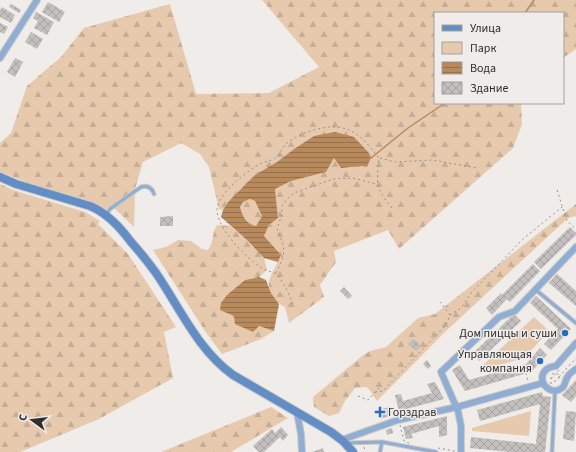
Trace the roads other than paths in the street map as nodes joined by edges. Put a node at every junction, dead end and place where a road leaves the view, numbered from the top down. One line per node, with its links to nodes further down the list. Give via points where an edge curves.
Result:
1 (37, 0): 2 (street)
2 (0, 58)
3 (0, 177): 5 (street, via 99,210)
4 (154, 194): 5 (lane, via 150,187 141,187 110,209)
5 (106, 216): 14 (street, via 124,232 156,273 212,358 233,375)
6 (576, 247): 7 (street)
7 (535, 289): 8 (lane); 13 (street, via 515,311 499,317 440,372)
8 (576, 323)
9 (576, 343): 11 (street, via 556,366 544,371)
10 (576, 369): 12 (street, via 567,378 564,386)
11 (543, 383): 12 (street); 13 (street)
12 (553, 391): 22 (lane)
13 (457, 407): 15 (street, via 398,420 347,438); 21 (street)
14 (297, 412): 15 (street); 17 (street)
15 (344, 442): 16 (lane); 18 (street)
16 (382, 442): 19 (lane); 20 (lane)
17 (302, 452)
18 (353, 452)
19 (380, 452)
20 (436, 452)
21 (462, 452)
22 (552, 452)

